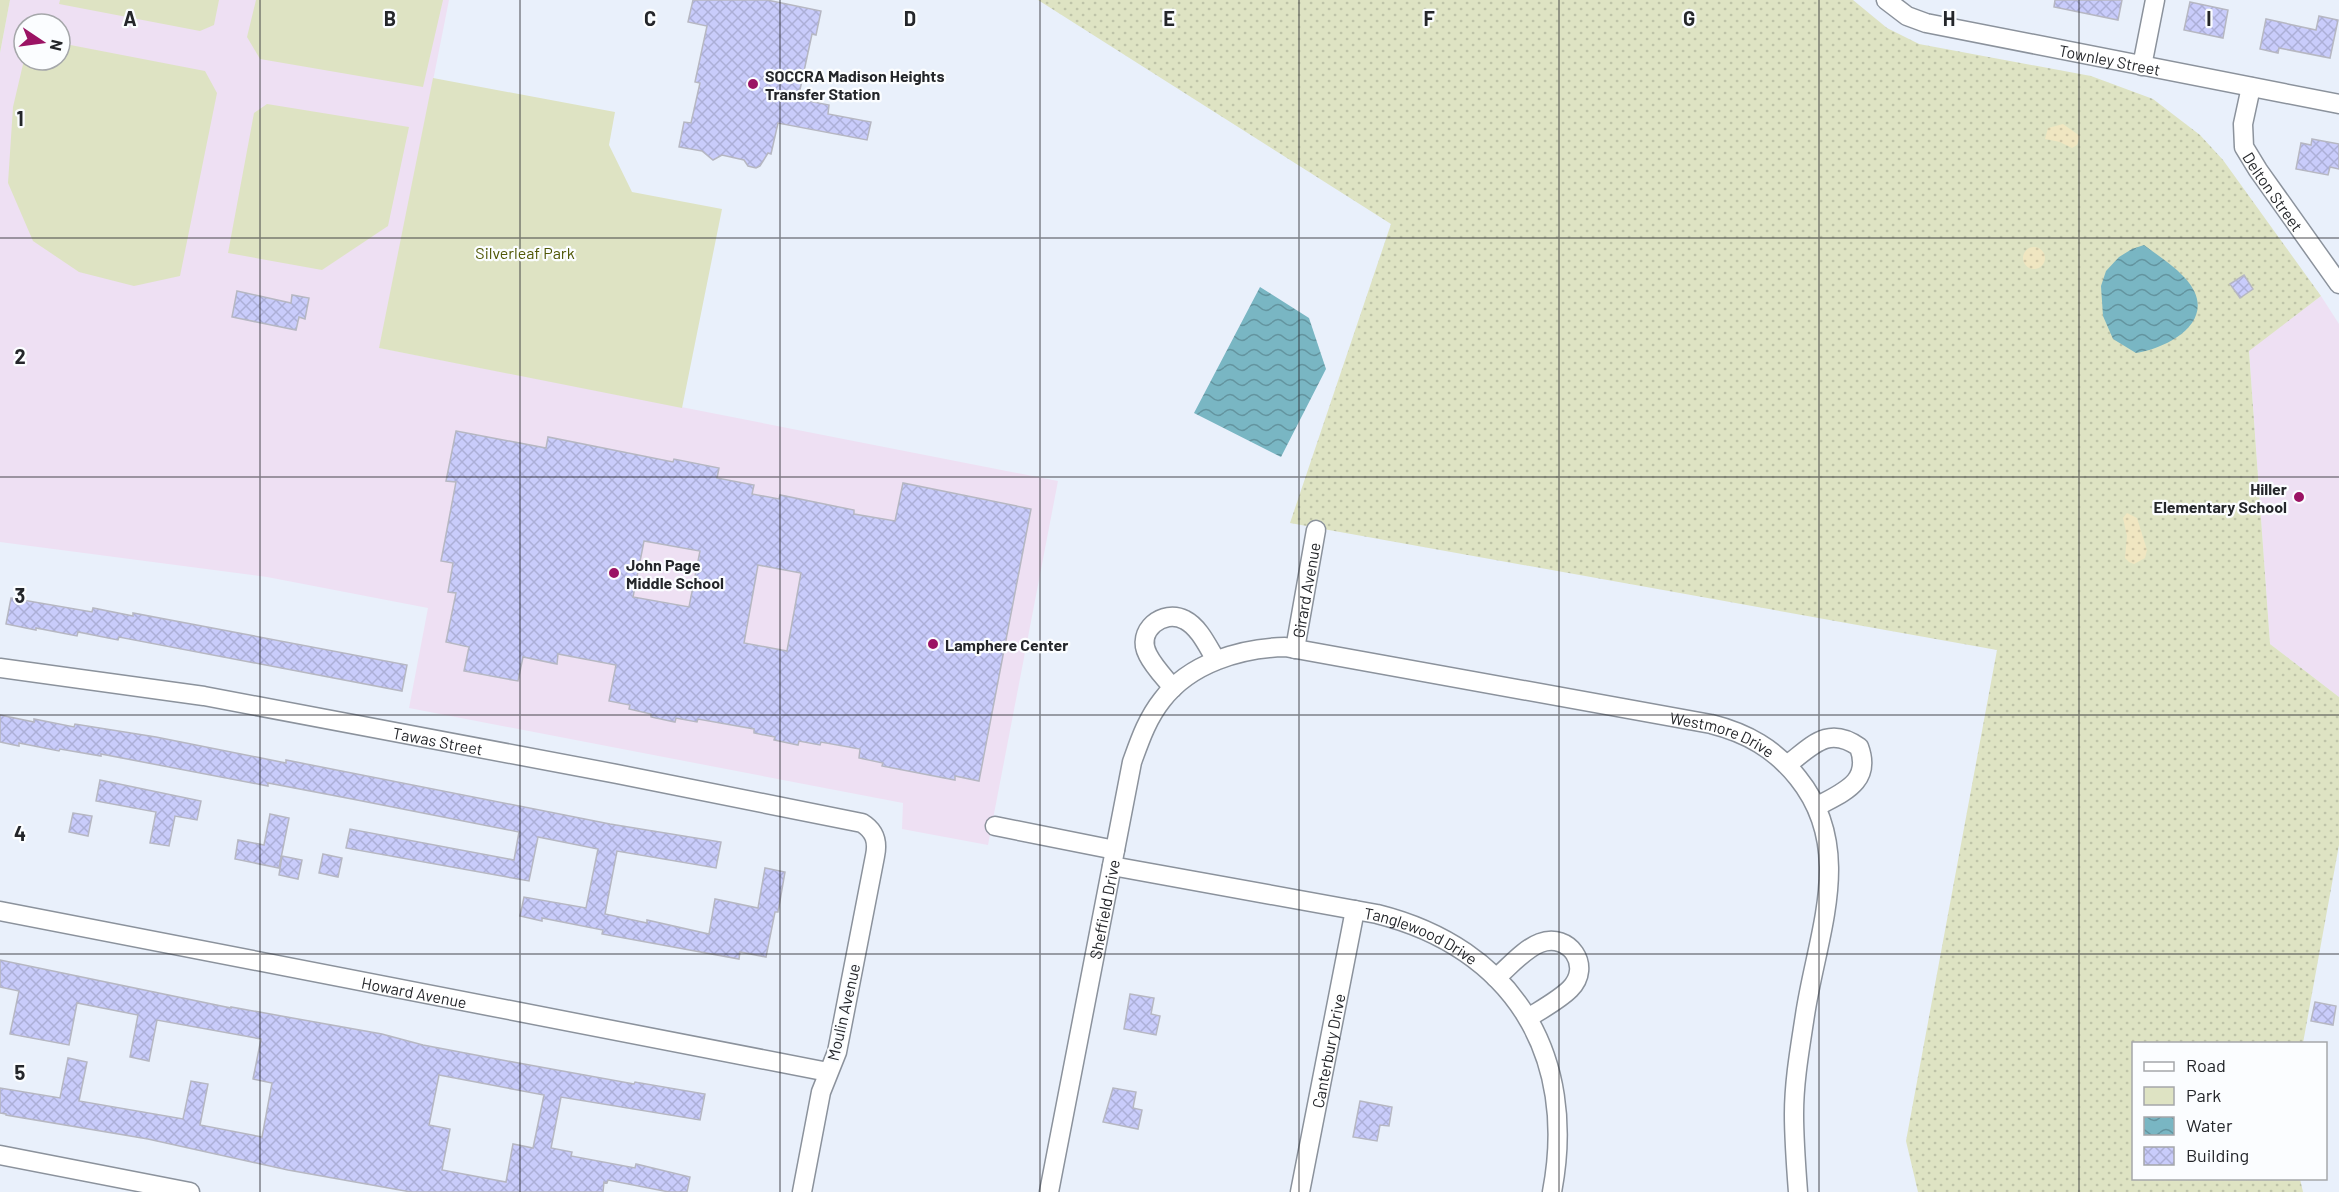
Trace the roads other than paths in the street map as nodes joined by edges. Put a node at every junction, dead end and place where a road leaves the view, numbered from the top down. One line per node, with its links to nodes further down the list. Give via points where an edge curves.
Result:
1 (1886, 0): 3 (street, Townley Street, via 1907,16 1926,23)
2 (2155, 0): 3 (street)
3 (2142, 66): 4 (street, Townley Street)
4 (2251, 87): 5 (street, Townley Street); 6 (street, Delton Street, via 2243,124 2244,147)
5 (2339, 104)
6 (2339, 284)
7 (1316, 530): 8 (street, Girard Avenue)
8 (1295, 649): 9 (street, Westmore Drive, via 1262,648); 12 (street, Westmore Drive, via 1711,724 1753,738)
9 (1216, 660): 11 (street, Sheffield Drive); 11 (street, via 1191,623 1174,617 1157,620 1149,628 1145,647)
10 (0, 668): 15 (street, Tawas Street, via 215,698 854,820)
11 (1173, 688): 16 (street, Sheffield Drive, via 1142,733 1132,762)
12 (1787, 765): 13 (street, Westmore Drive); 13 (street, via 1829,737 1838,736 1859,747 1862,771 1853,785)
13 (1818, 806): 28 (street, Westmore Drive, via 1827,832 1830,879 1798,1066 1794,1113)
14 (995, 826): 16 (street)
15 (872, 831): 21 (street, Moulin Avenue, via 877,847 837,1052)
16 (1114, 858): 17 (street, Tanglewood Drive); 25 (street, Sheffield Drive)
17 (1355, 910): 19 (street, Tanglewood Drive, via 1404,921 1437,935 1465,951); 26 (street, Canterbury Drive)
18 (0, 911): 21 (street, Howard Avenue)
19 (1496, 978): 20 (street, Tanglewood Drive); 20 (street, via 1540,943 1557,941 1574,950 1580,966 1576,981)
20 (1528, 1018): 27 (street, Tanglewood Drive, via 1549,1068 1556,1102 1557,1155)
21 (828, 1072): 24 (street, Moulin Avenue)
22 (0, 1155): 23 (street)
23 (190, 1192)
24 (802, 1192)
25 (1049, 1192)
26 (1299, 1192)
27 (1552, 1192)
28 (1797, 1192)

